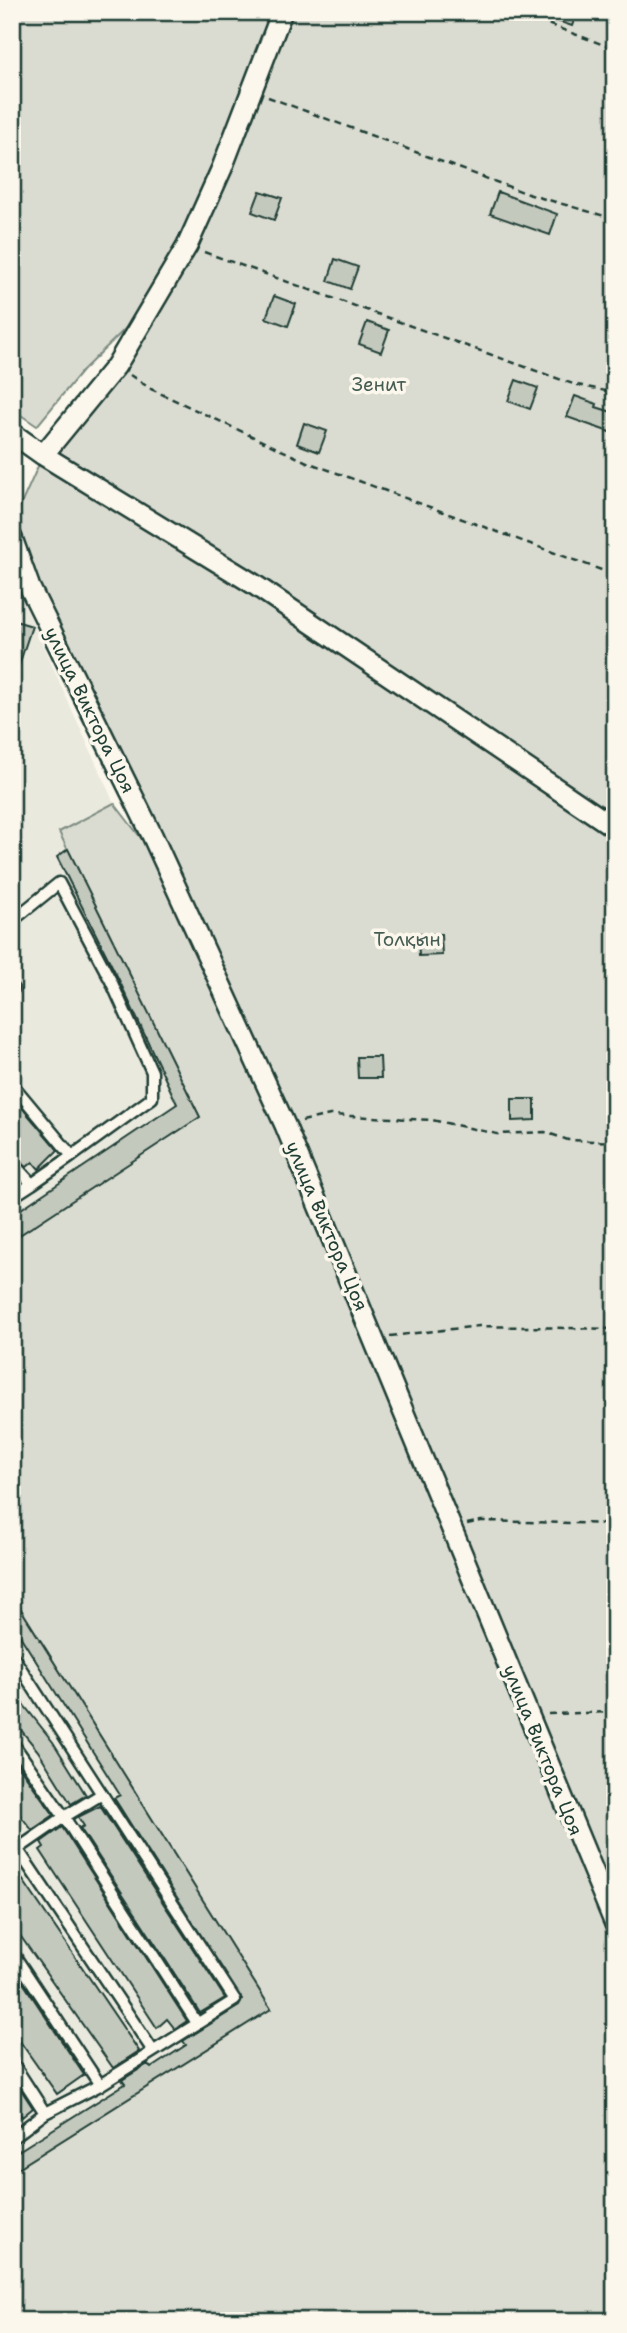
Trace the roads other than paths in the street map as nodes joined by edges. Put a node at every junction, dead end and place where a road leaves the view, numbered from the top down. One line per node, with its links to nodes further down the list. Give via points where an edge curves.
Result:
1 (282, 12): 3 (street, via 187,246 116,366)
2 (12, 433): 3 (street)
3 (43, 455): 5 (street, via 252,583)
4 (14, 550): 17 (street, улица Виктора Цоя, via 285,1125)
5 (615, 828)
6 (12, 921): 8 (lane, via 59,883 152,1072 152,1098)
7 (12, 1084): 8 (lane)
8 (72, 1156): 10 (lane)
9 (12, 1162): 10 (lane)
10 (32, 1184): 11 (lane)
11 (12, 1197)
12 (12, 1655): 14 (lane)
13 (12, 1742): 15 (lane)
14 (102, 1794): 15 (lane); 19 (lane, via 235,2000)
15 (64, 1816): 16 (lane); 19 (lane)
16 (14, 1848): 20 (lane)
17 (615, 1924)
18 (12, 1952): 22 (lane)
19 (197, 2023): 20 (lane)
20 (153, 2051): 22 (lane)
21 (12, 2062): 23 (lane)
22 (100, 2085): 23 (lane)
23 (45, 2113): 24 (lane)
24 (12, 2138)

